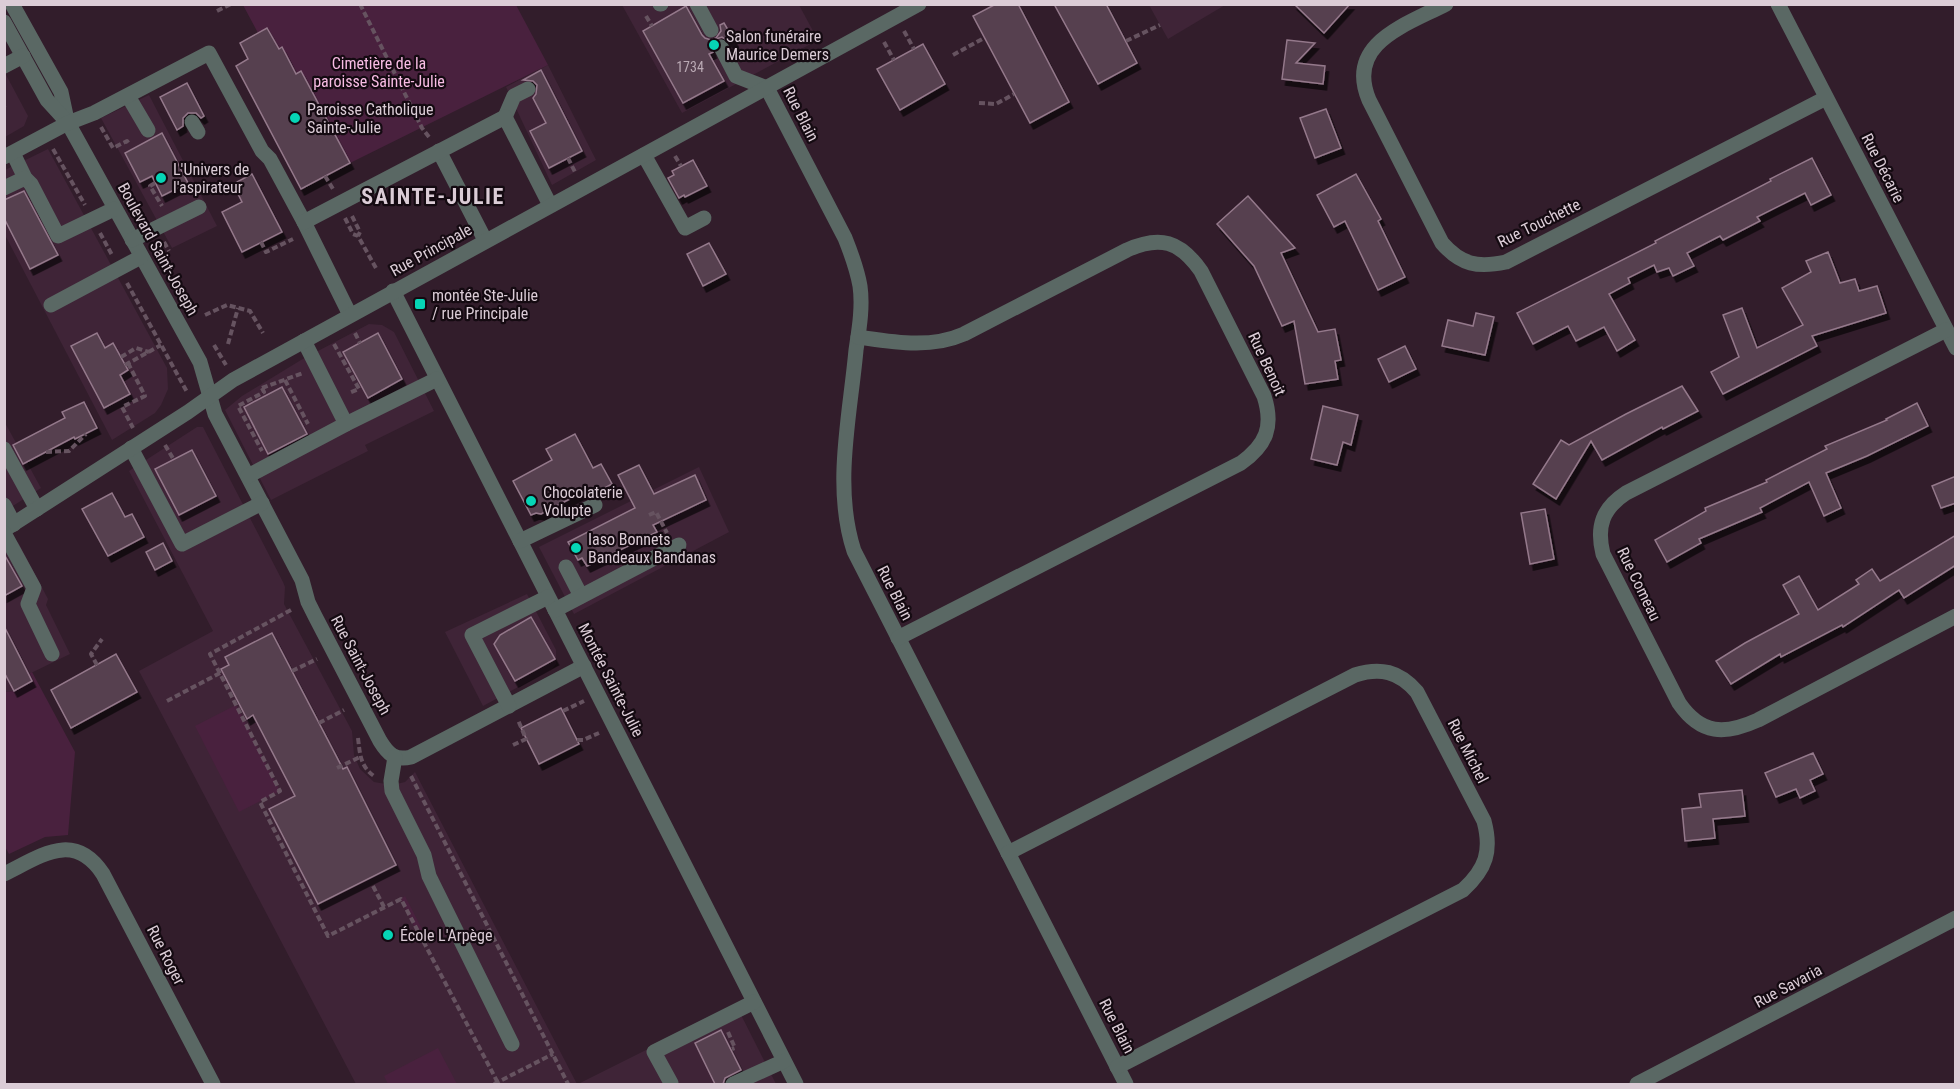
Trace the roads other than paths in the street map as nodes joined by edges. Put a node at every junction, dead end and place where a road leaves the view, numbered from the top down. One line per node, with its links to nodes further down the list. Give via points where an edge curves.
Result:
1 (12, 4): 16 (street, Boulevard Saint-Joseph, via 61,92)
2 (919, 4): 11 (street, Rue Principale)
3 (1446, 4): 14 (street, Rue Touchette, via 1377,43 1366,59 1362,76 1369,100 1442,243 1451,254 1476,265 1506,262)
4 (1778, 4): 14 (street, Rue Décarie)
5 (697, 5): 7 (street)
6 (4, 22): 9 (street, Boulevard Saint-Joseph)
7 (711, 30)
8 (721, 48): 11 (street, via 736,76)
9 (23, 56): 10 (street); 16 (street, Boulevard Saint-Joseph, via 47,100)
10 (4, 66)
11 (767, 88): 20 (street, Rue Principale); 35 (street, Rue Blain, via 852,255 860,287)
12 (528, 89): 15 (street, via 514,96)
13 (128, 96): 16 (street); 17 (street); 27 (street, via 209,53)
14 (1826, 98): 34 (street, Rue Décarie)
15 (505, 117): 18 (street); 23 (street)
16 (68, 123): 19 (street); 25 (street, Boulevard Saint-Joseph)
17 (148, 130)
18 (439, 151): 27 (street); 29 (street)
19 (9, 155): 21 (street)
20 (644, 155): 23 (street, Rue Principale); 26 (street, via 685,228)
21 (25, 178): 22 (street); 25 (street, via 32,184 58,236)
22 (4, 188)
23 (550, 205): 29 (street, Rue Principale)
24 (199, 207): 28 (street)
25 (114, 209): 28 (street, Boulevard Saint-Joseph)
26 (705, 218)
27 (304, 222): 33 (street)
28 (132, 240): 30 (street, Boulevard Saint-Joseph)
29 (485, 240): 31 (street, Rue Principale)
30 (141, 257): 32 (street); 39 (street, Boulevard Saint-Joseph, via 200,362)
31 (393, 291): 33 (street, Rue Principale); 38 (street, Montée Sainte-Julie)
32 (51, 305)
33 (351, 322): 36 (street, Rue Principale)
34 (1946, 330): 37 (street, Rue Décarie); 54 (street, Rue Comeau, via 1626,492 1608,507 1600,543 1679,703 1695,721 1719,730 1758,720)
35 (858, 337): 55 (street, Rue Blain, via 845,458 845,516 854,552); 55 (street, Rue Benoit, via 919,343 955,338 1126,250 1148,242 1166,243 1180,248 1202,271 1268,407 1264,439 1241,463)
36 (304, 341): 39 (street, Rue Principale); 40 (street)
37 (1956, 348)
38 (437, 379): 40 (street); 49 (street, Montée Sainte-Julie)
39 (210, 395): 41 (street, Rue Principale); 43 (street, Rue Saint-Joseph, via 215,414)
40 (346, 424): 43 (street)
41 (131, 448): 44 (street, via 182,544); 47 (street, Rue Principale)
42 (4, 449): 47 (street)
43 (248, 476): 44 (street, Rue Saint-Joseph)
44 (262, 503): 59 (street, Rue Saint-Joseph, via 380,741)
45 (595, 505): 49 (street)
46 (4, 506): 48 (street)
47 (37, 509): 48 (street, Rue Principale)
48 (8, 529): 56 (street, via 34,588 28,603)
49 (520, 541): 53 (street, Montée Sainte-Julie)
50 (677, 547): 52 (street)
51 (566, 567): 52 (street)
52 (581, 596): 53 (street)
53 (552, 603): 57 (street, Montée Sainte-Julie); 58 (street, via 472,635)
54 (1956, 616)
55 (898, 638): 60 (street, Rue Blain)
56 (52, 654)
57 (584, 666): 58 (street); 63 (street, Montée Sainte-Julie)
58 (512, 712): 59 (street, via 411,757)
59 (395, 757): 64 (street, via 392,791)
60 (1008, 852): 66 (street, Rue Blain); 66 (street, Rue Michel, via 1355,675 1379,670 1401,676 1417,692 1484,821 1486,859 1463,890)
61 (4, 874): 68 (street, Rue Roger, via 46,853 69,849 89,856 103,874)
62 (1956, 918): 72 (street, Rue Savaria)
63 (754, 1002): 65 (street, Montée Sainte-Julie); 67 (street, via 654,1052)
64 (512, 1044)
65 (784, 1061): 69 (street); 70 (street, Montée Sainte-Julie)
66 (1117, 1067): 71 (street, Rue Blain)
67 (671, 1083)
68 (213, 1084)
69 (732, 1084)
70 (796, 1084)
71 (1126, 1084)
72 (1637, 1084)

